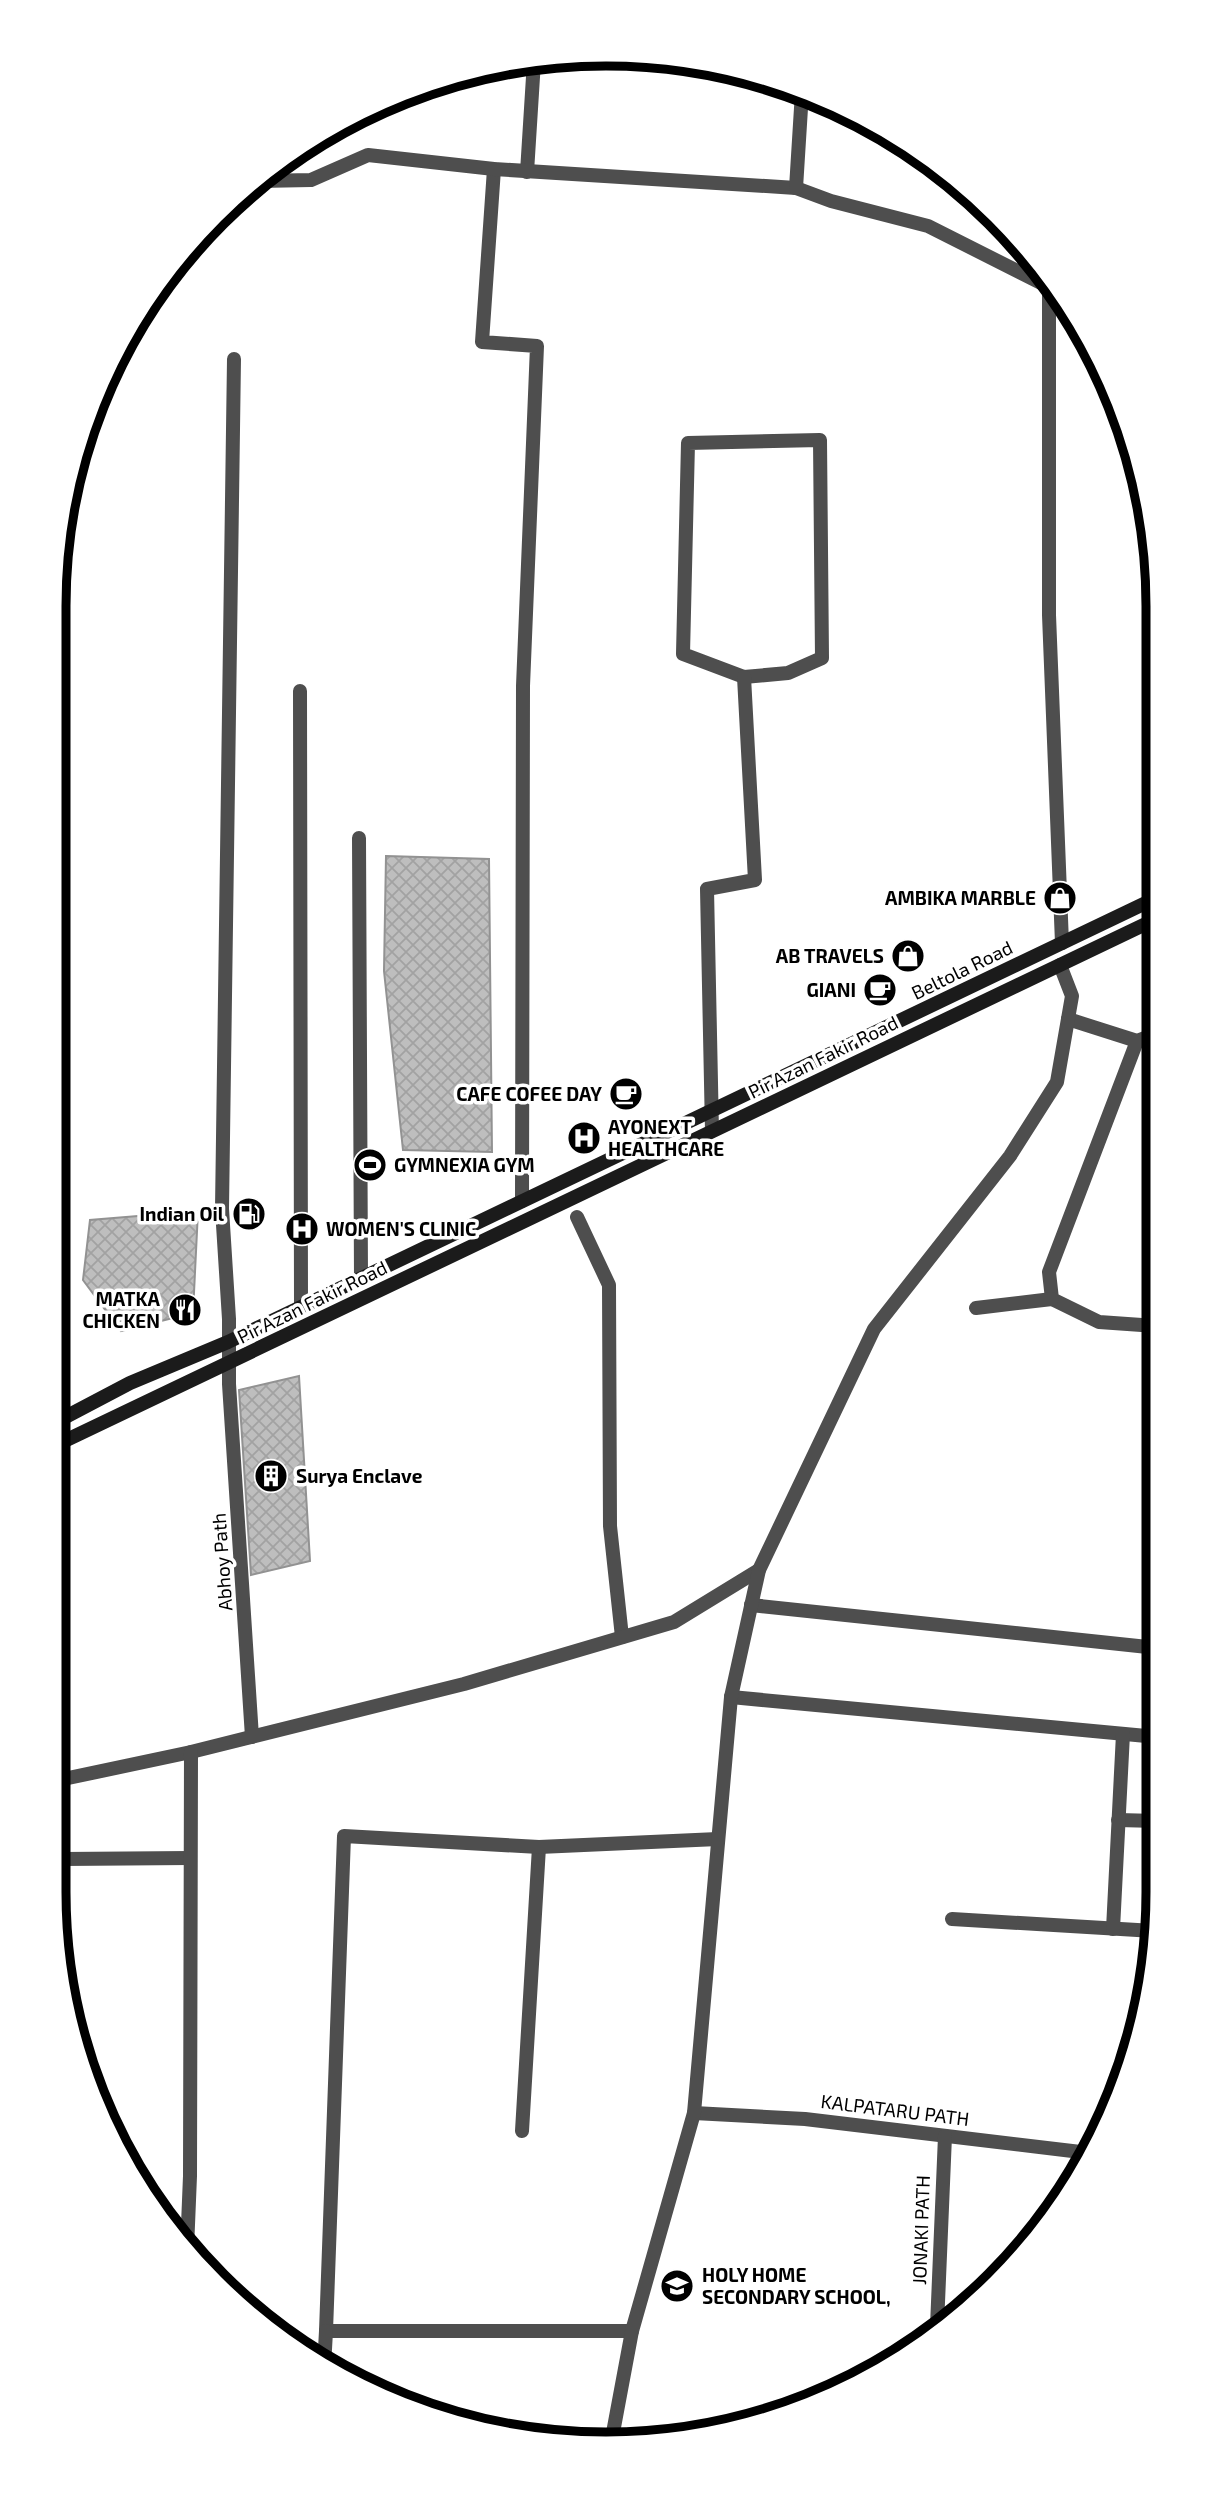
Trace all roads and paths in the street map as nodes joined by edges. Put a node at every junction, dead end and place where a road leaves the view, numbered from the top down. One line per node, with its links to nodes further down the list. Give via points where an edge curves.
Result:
1 (533, 71): 4 (street)
2 (801, 104): 6 (street)
3 (494, 170): 4 (street); 5 (street, via 368,155 311,180); 22 (street, via 482,342 537,346 523,686)
4 (527, 172): 6 (street)
5 (275, 181)
6 (796, 188): 7 (street, via 928,226)
7 (1034, 278)
8 (1051, 301): 15 (street, via 1049,615)
9 (233, 359): 29 (street, Abhoy Path, via 222,1209)
10 (744, 677): 10 (street, via 683,654 688,443 820,440 822,657 788,673); 20 (street, via 755,880 707,888)
11 (300, 691): 26 (street)
12 (359, 838): 24 (street)
13 (1146, 903): 15 (main road, Beltola Road)
14 (1146, 924): 16 (main road, Pir Azan Fakir Road)
15 (1062, 943): 20 (main road, Beltola Road)
16 (1060, 965): 17 (street, via 1072,996); 21 (main road, Pir Azan Fakir Road)
17 (1068, 1019): 19 (street); 33 (street, via 1057,1082 1010,1156 874,1328)
18 (1146, 1038): 19 (street)
19 (1137, 1041): 25 (street, via 1049,1272)
20 (710, 1111): 21 (street); 22 (main road, Pir Azan Fakir Road)
21 (712, 1131): 30 (main road, Pir Azan Fakir Road)
22 (522, 1201): 24 (main road, Pir Azan Fakir Road)
23 (577, 1217): 35 (street, via 609,1285 610,1526)
24 (361, 1278): 26 (main road, Pir Azan Fakir Road)
25 (1052, 1299): 27 (street); 28 (street, via 1099,1322)
26 (301, 1307): 29 (main road, Pir Azan Fakir Road)
27 (976, 1308)
28 (1146, 1325)
29 (228, 1342): 30 (street, Abhoy Path); 31 (main road, Pir Azan Fakir Road, via 130,1383)
30 (229, 1363): 32 (main road, Pir Azan Fakir Road); 40 (street, Abhoy Path)
31 (66, 1417)
32 (66, 1440)
33 (758, 1570): 34 (street); 35 (street, via 674,1622)
34 (751, 1605): 36 (street); 37 (street)
35 (622, 1637): 40 (street, via 464,1684)
36 (1146, 1647)
37 (731, 1696): 38 (street); 45 (street)
38 (1123, 1734): 39 (street); 43 (street)
39 (1146, 1736)
40 (252, 1737): 41 (street)
41 (191, 1752): 42 (street); 47 (street)
42 (66, 1779)
43 (1118, 1820): 44 (street); 50 (street)
44 (1146, 1821)
45 (718, 1839): 46 (street); 52 (street)
46 (539, 1847): 53 (street); 58 (street, via 344,1836)
47 (190, 1858): 48 (street); 56 (street)
48 (66, 1859)
49 (952, 1919): 50 (street)
50 (1113, 1929): 51 (street)
51 (1144, 1931)
52 (694, 2113): 54 (street, KALPATARU PATH, via 805,2119); 59 (street)
53 (522, 2131)
54 (944, 2136): 55 (street, KALPATARU PATH); 57 (street, JONAKI PATH)
55 (1079, 2152)
56 (188, 2233)
57 (937, 2318)
58 (326, 2331): 59 (street); 60 (street)
59 (632, 2331): 61 (street)
60 (325, 2353)
61 (613, 2432)

